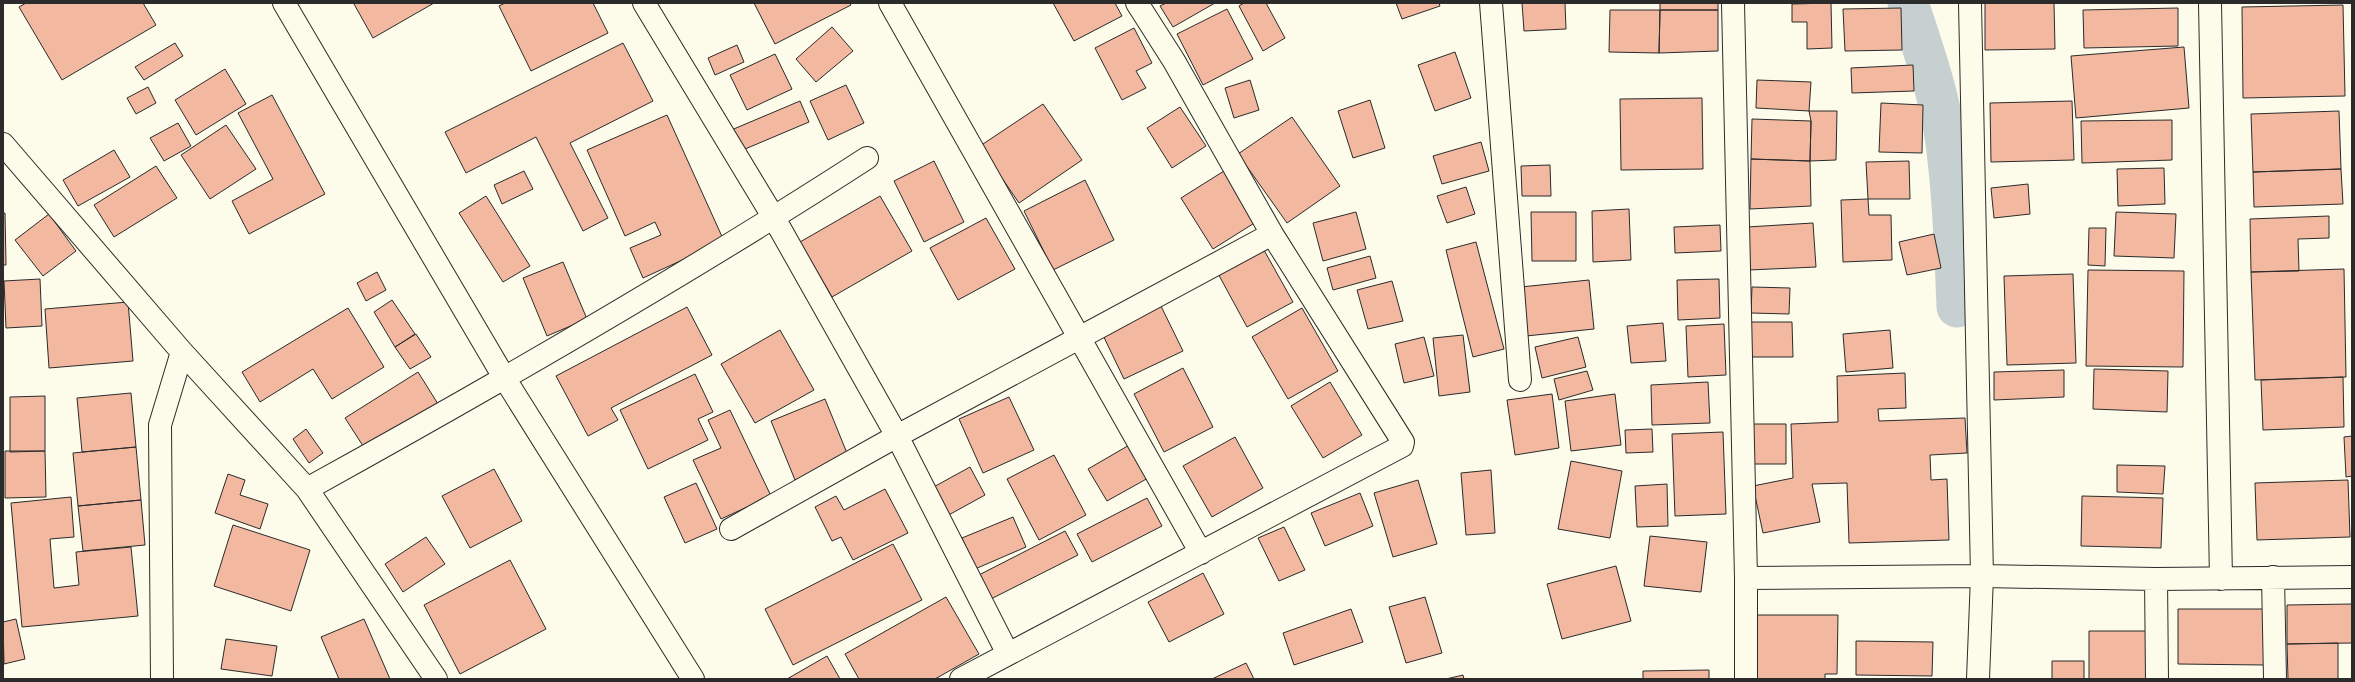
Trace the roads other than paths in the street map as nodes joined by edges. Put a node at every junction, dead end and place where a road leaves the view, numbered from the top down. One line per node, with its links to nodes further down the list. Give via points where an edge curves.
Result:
1 (284, 3): 15 (street)
2 (644, 3): 11 (street)
3 (890, 3): 13 (street)
4 (1137, 3): 12 (street, via 1174,61)
5 (1733, 3): 24 (street)
6 (1970, 3): 21 (street)
7 (2210, 3): 26 (street)
8 (1490, 4): 16 (street)
9 (3, 144): 14 (street)
10 (866, 158): 11 (street)
11 (774, 218): 15 (street); 17 (street)
12 (1272, 234): 13 (street); 20 (street, via 1403,442 1402,446)
13 (1079, 338): 17 (street); 20 (street)
14 (182, 352): 18 (street); 28 (street, via 160,426)
15 (505, 379): 18 (street); 30 (street)
16 (1520, 380)
17 (897, 436): 19 (street); 27 (street)
18 (307, 489): 29 (street)
19 (731, 529)
20 (1201, 553): 27 (street)
21 (1982, 576): 24 (street); 25 (street); 33 (street)
22 (2273, 577): 23 (street); 26 (street); 35 (street)
23 (2352, 577)
24 (1746, 578): 32 (street)
25 (2156, 579): 26 (street); 34 (street)
26 (2221, 579)
27 (1008, 654): 31 (street)
28 (162, 679)
29 (436, 679)
30 (693, 679)
31 (961, 679)
32 (1746, 679)
33 (1978, 679)
34 (2157, 679)
35 (2275, 679)

